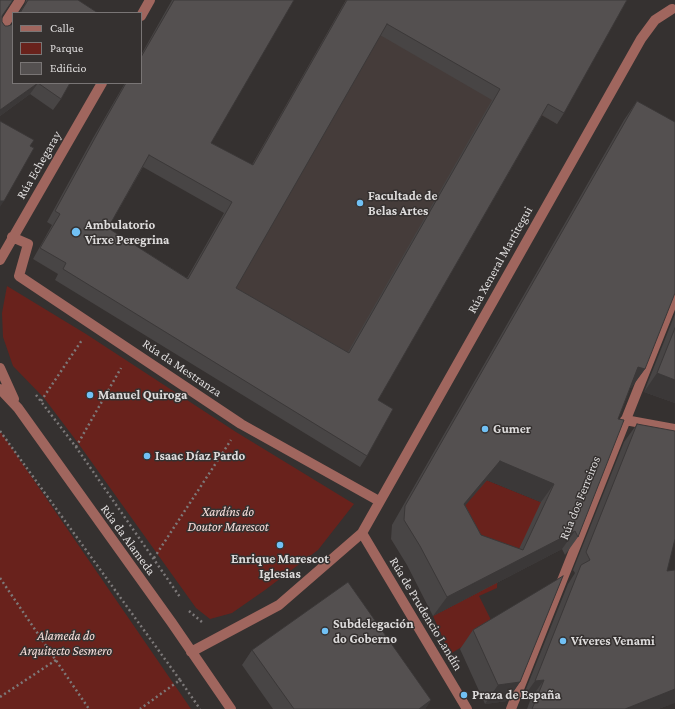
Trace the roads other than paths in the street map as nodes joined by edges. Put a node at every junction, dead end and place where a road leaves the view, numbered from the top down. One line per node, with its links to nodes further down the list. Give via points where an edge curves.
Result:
1 (20, 0): 4 (street)
2 (150, 0): 6 (street)
3 (672, 8): 17 (street, Rúa Xeneral Martitegui, via 655,20 641,39)
4 (12, 12)
5 (12, 12): 7 (street)
6 (142, 14)
7 (0, 31)
8 (101, 84): 9 (street, Rúa Echegaray)
9 (12, 237): 10 (street, Rúa Echegaray); 17 (street, Rúa da Mestranza, via 28,244 18,276 241,424)
10 (0, 260)
11 (675, 296): 15 (street, Rúa dos Ferreiros)
12 (0, 368): 14 (street)
13 (0, 389): 14 (street, Rúa da Alameda)
14 (18, 408): 19 (street, Rúa da Alameda)
15 (625, 420): 16 (street); 22 (street, Rúa dos Ferreiros)
16 (675, 429)
17 (379, 501): 18 (street, Rúa Xeneral Martitegui)
18 (362, 533): 19 (street, via 278,605); 21 (street, Rúa de Prudencio Landín)
19 (191, 652): 20 (street, Rúa da Alameda)
20 (231, 709)
21 (467, 709)
22 (511, 709)

